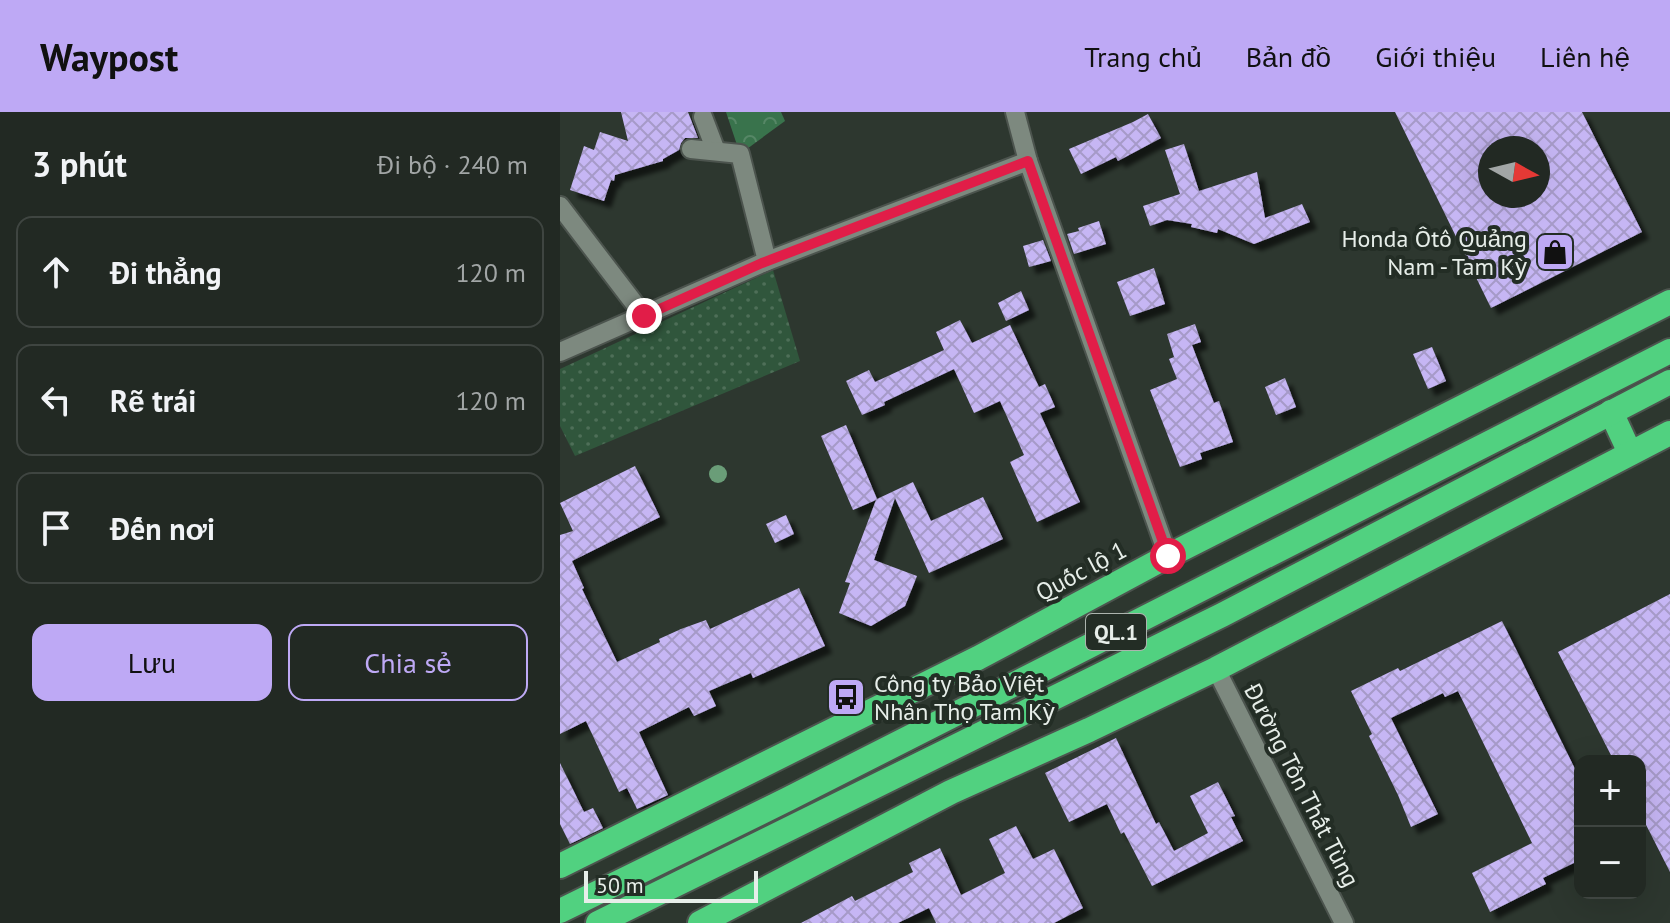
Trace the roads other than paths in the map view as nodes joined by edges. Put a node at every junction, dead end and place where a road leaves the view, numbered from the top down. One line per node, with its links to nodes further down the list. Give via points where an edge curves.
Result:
1 (1015, 112): 5 (street)
2 (703, 117): 4 (street)
3 (691, 149): 4 (street)
4 (716, 151): 7 (street, via 740,154 767,261)
5 (1028, 161): 7 (street); 16 (street)
6 (560, 206): 9 (street)
7 (762, 263): 9 (street)
8 (1670, 302): 16 (highway, Quốc lộ 1 / QL.1)
9 (644, 316): 11 (street)
10 (1670, 351): 23 (highway, QL.1)
11 (560, 352)
12 (1670, 382): 13 (highway, QL.1)
13 (1611, 412): 15 (highway); 18 (highway, QL.1)
14 (1670, 433): 15 (highway)
15 (1630, 453): 17 (highway)
16 (1168, 556): 22 (highway, Quốc lộ 1 / QL.1, via 978,658)
17 (1216, 669): 19 (highway); 26 (street, Đường Tôn Thất Tùng)
18 (1069, 691): 19 (highway); 20 (highway, QL.1)
19 (1089, 730): 21 (highway)
20 (933, 759): 21 (highway); 24 (highway, QL.1)
21 (951, 792): 25 (highway)
22 (560, 866)
23 (560, 911)
24 (598, 923)
25 (700, 923)
26 (1344, 923)

